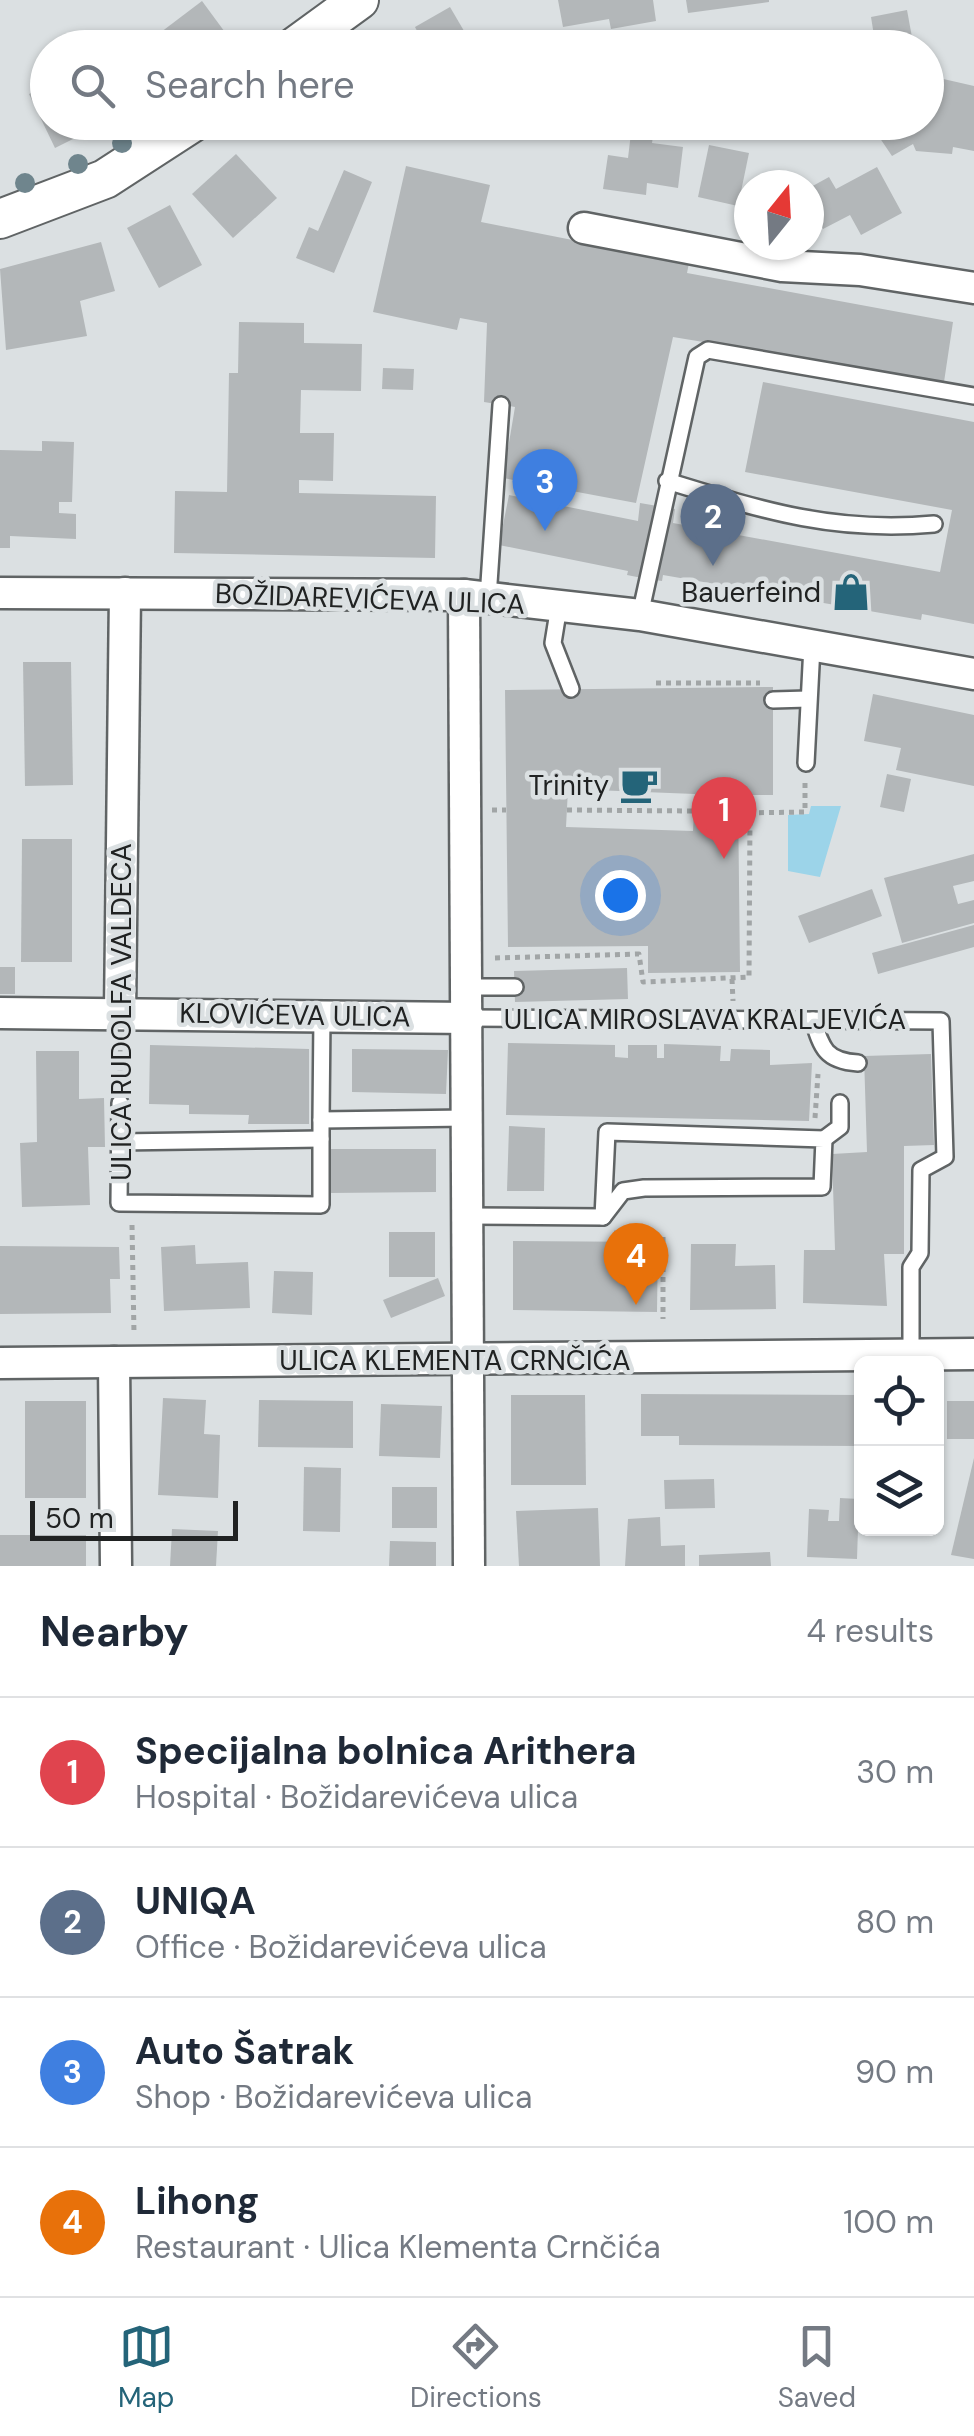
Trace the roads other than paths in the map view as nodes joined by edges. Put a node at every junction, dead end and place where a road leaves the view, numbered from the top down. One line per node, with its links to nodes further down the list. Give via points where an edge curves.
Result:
1 (359, 0): 2 (street)
2 (318, 30)
3 (165, 140): 4 (street, via 105,179)
4 (0, 219)
5 (584, 228): 6 (street, via 782,266)
6 (974, 288)
7 (974, 396): 9 (lane, via 708,350 697,357)
8 (501, 405): 13 (lane)
9 (666, 481): 10 (lane, via 802,520); 15 (lane)
10 (934, 524)
11 (0, 593): 12 (street, BOŽIDAREVIĆEVA ULICA)
12 (124, 593): 13 (street, BOŽIDAREVIĆEVA ULICA); 25 (street, ULICA RUDOLFA VALDECA)
13 (476, 596): 14 (street, BOŽIDAREVIĆEVA ULICA); 23 (street, ULICA MIROSLAVA KRALJEVIĆA)
14 (560, 606): 15 (street, BOŽIDAREVIĆEVA ULICA); 18 (lane, via 553,643)
15 (640, 615): 16 (street, BOŽIDAREVIĆEVA ULICA)
16 (812, 646): 17 (street, BOŽIDAREVIĆEVA ULICA); 19 (lane)
17 (974, 674)
18 (571, 689)
19 (808, 691): 20 (lane); 21 (lane)
20 (773, 700)
21 (805, 771)
22 (514, 987): 23 (lane)
23 (469, 1002): 26 (street, KLOVIĆEVA ULICA); 27 (lane, ULICA MIROSLAVA KRALJEVIĆA); 31 (street, ULICA MIROSLAVA KRALJEVIĆA)
24 (0, 1012): 25 (street, KLOVIĆEVA ULICA)
25 (120, 1013): 26 (street, KLOVIĆEVA ULICA)
26 (322, 1016): 32 (lane, ULICA RUDOLFA VALDECA)
27 (813, 1020): 28 (lane, via 823,1052 834,1062); 39 (lane, ULICA MIROSLAVA KRALJEVIĆA, via 942,1020 945,1157 921,1170)
28 (858, 1063)
29 (120, 1103): 35 (lane, ULICA RUDOLFA VALDECA)
30 (840, 1104): 34 (lane, via 840,1126)
31 (467, 1118): 32 (lane); 36 (street, ULICA MIROSLAVA KRALJEVIĆA)
32 (321, 1120): 33 (lane, ULICA RUDOLFA VALDECA)
33 (321, 1139): 35 (lane); 35 (lane, ULICA RUDOLFA VALDECA, via 320,1205 119,1203)
34 (819, 1139): 37 (lane, via 822,1188 644,1188 623,1191); 37 (lane, via 607,1132)
35 (119, 1142)
36 (470, 1216): 37 (lane); 40 (street, ULICA MIROSLAVA KRALJEVIĆA)
37 (603, 1217)
38 (974, 1354): 39 (street, ULICA KLEMENTA CRNČIĆA)
39 (910, 1355): 40 (street, ULICA KLEMENTA CRNČIĆA)
40 (470, 1360): 41 (street, ULICA KLEMENTA CRNČIĆA); 44 (street, ULICA MIROSLAVA KRALJEVIĆA)
41 (124, 1362): 42 (street, ULICA KLEMENTA CRNČIĆA); 43 (street)
42 (0, 1363)
43 (116, 1566)
44 (469, 1566)

